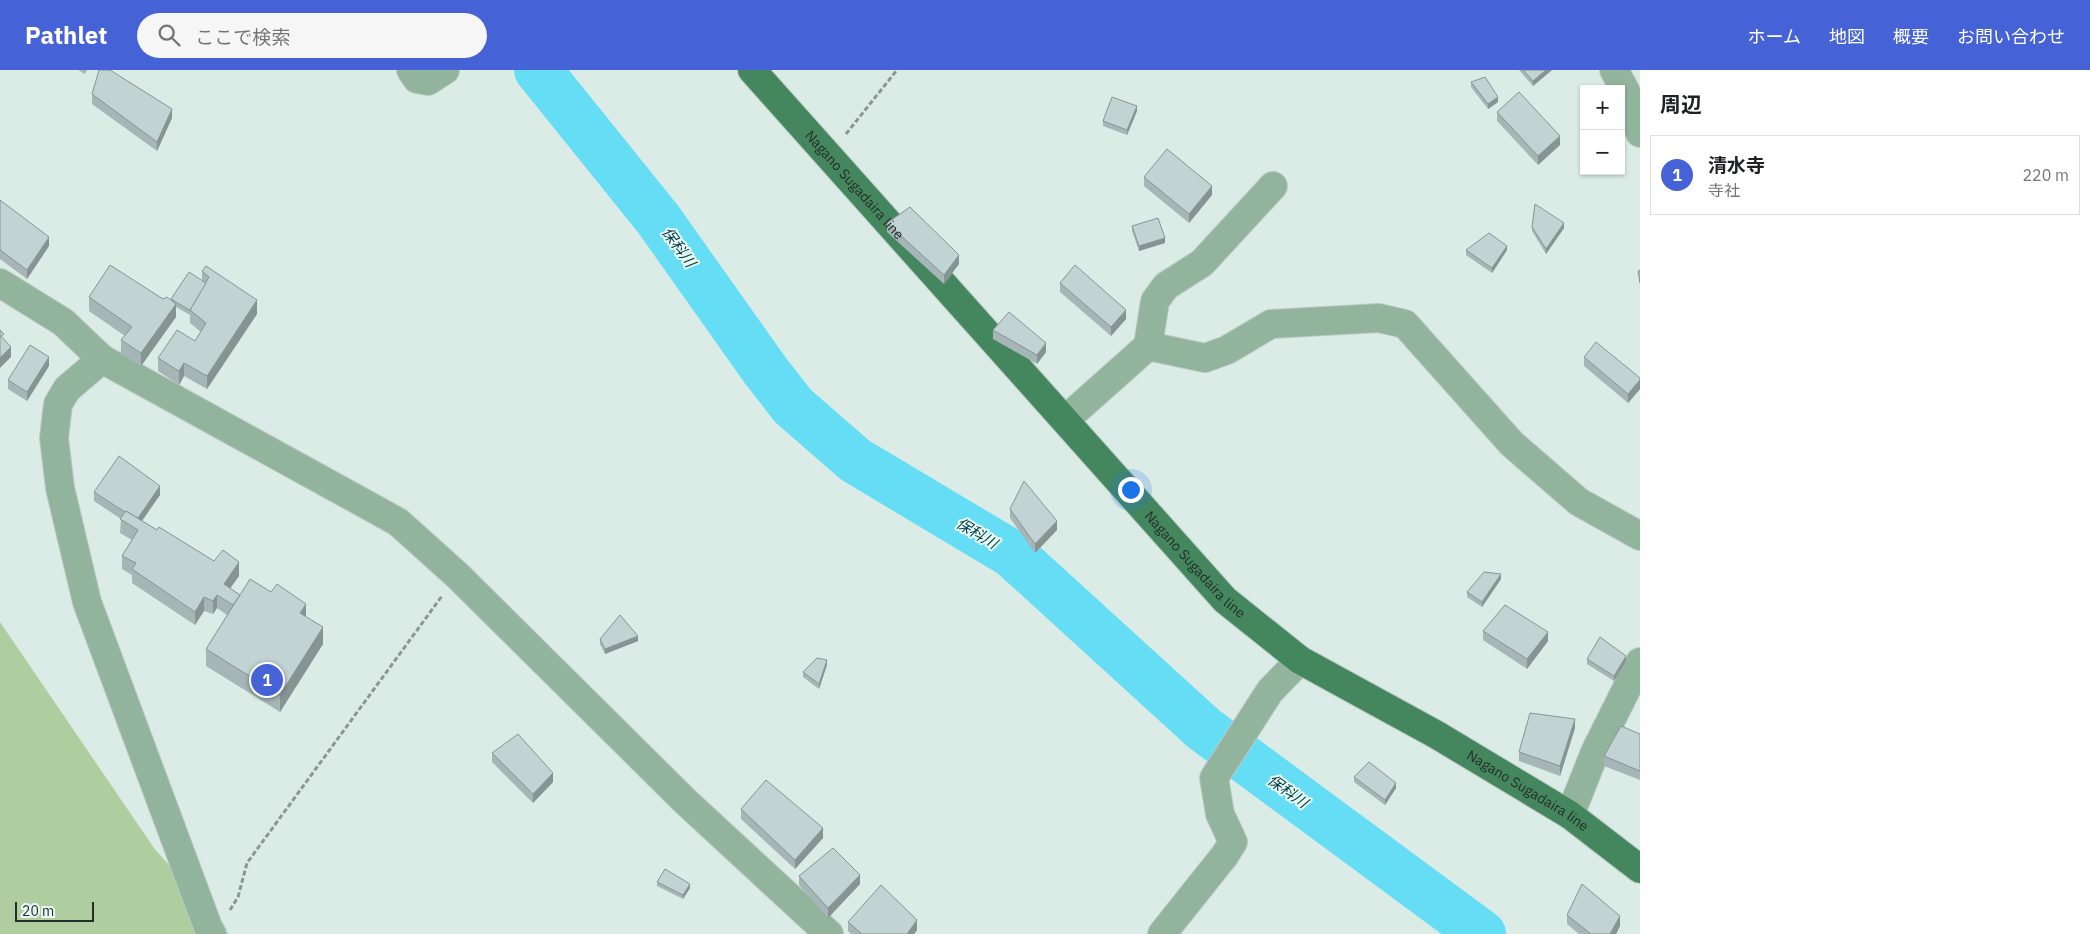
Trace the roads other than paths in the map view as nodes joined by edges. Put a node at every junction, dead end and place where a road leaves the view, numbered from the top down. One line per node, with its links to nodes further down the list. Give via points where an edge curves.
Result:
1 (411, 70): 2 (street, via 417,79 428,81)
2 (445, 70)
3 (752, 70): 10 (main road, Nagano Sugadaira line)
4 (1614, 70): 5 (street, via 1626,92)
5 (1640, 133)
6 (1273, 186): 8 (street, via 1202,263 1166,286 1155,301)
7 (0, 283): 9 (street, via 63,322)
8 (1148, 346): 10 (street); 11 (street, via 1205,358 1227,350 1271,324 1379,318 1405,324 1512,444 1579,502)
9 (102, 359): 16 (street, via 67,389 58,404 54,438 60,488 87,602); 17 (street, via 398,522 458,576 685,801)
10 (1065, 420): 12 (main road, Nagano Sugadaira line, via 1225,600)
11 (1640, 536)
12 (1300, 660): 14 (main road, Nagano Sugadaira line, via 1438,735); 18 (street, via 1270,691 1214,778 1220,814 1233,842)
13 (1640, 662): 14 (street, via 1595,752)
14 (1570, 815): 15 (main road, Nagano Sugadaira line)
15 (1640, 869)
16 (212, 934)
17 (829, 934)
18 (1162, 934)

